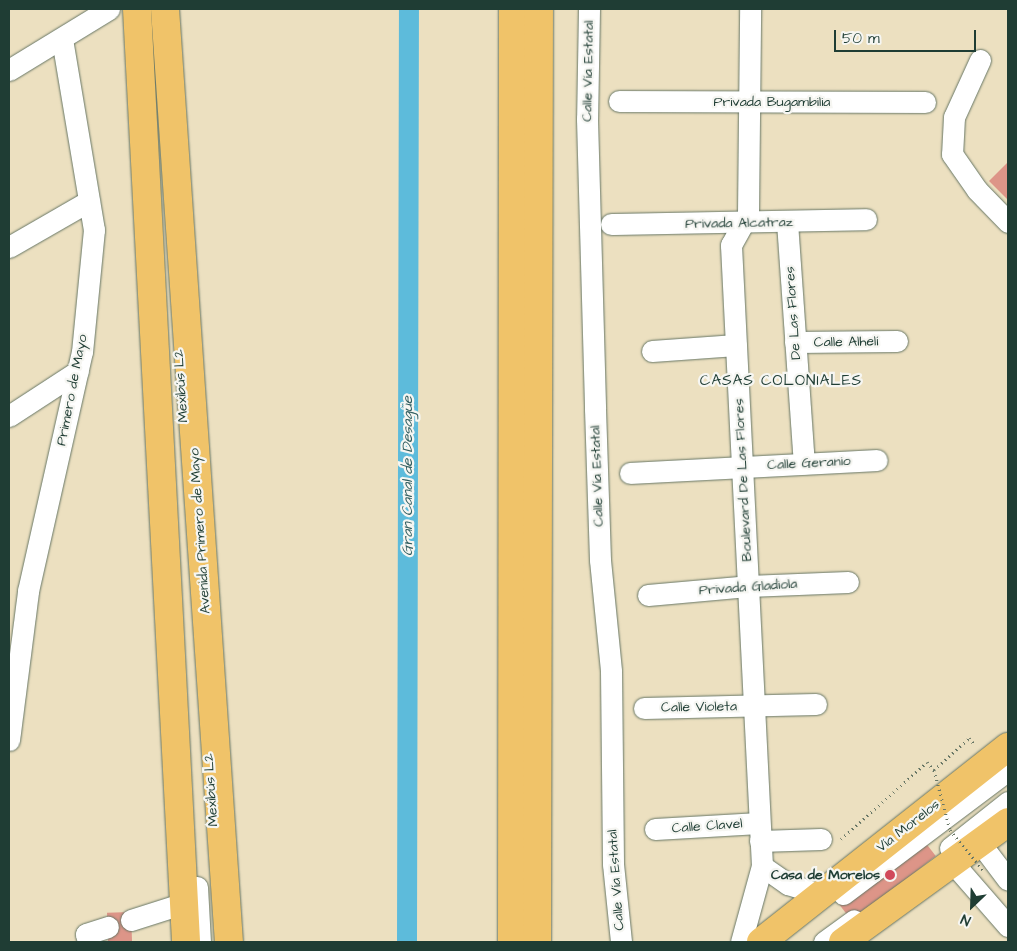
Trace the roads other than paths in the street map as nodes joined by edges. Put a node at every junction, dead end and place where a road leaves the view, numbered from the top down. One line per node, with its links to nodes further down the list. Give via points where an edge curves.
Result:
1 (513, 9): 58 (main road)
2 (538, 9): 59 (main road)
3 (589, 9): 60 (street, Calle Vía Estatal, via 587,119 594,409 600,560 611,671 613,864)
4 (750, 9): 11 (street, Boulevard De Las Flores)
5 (107, 11): 6 (street); 7 (street)
6 (151, 13): 49 (main road, via 142,124); 55 (street, Mexibús L2); 56 (street, Mexibús L2); 57 (main road, Avenida Primero de Mayo, via 172,119)
7 (62, 39): 9 (street); 13 (street, Primero de Mayo)
8 (980, 60): 16 (street, via 954,117 952,154 977,190)
9 (9, 70)
10 (619, 101): 11 (street, Privada Bugambilia)
11 (749, 102): 12 (street, Privada Bugambilia); 17 (street, Boulevard De Las Flores, via 748,214)
12 (925, 102)
13 (89, 201): 19 (street); 24 (street, Primero de Mayo, via 94,230)
14 (866, 219): 15 (street, Privada Alcatraz)
15 (787, 222): 17 (street, Privada Alcatraz); 21 (street, De Las Flores)
16 (1008, 222)
17 (743, 223): 18 (street, Privada Alcatraz); 22 (street, Boulevard De Las Flores, via 731,245)
18 (612, 224)
19 (9, 247)
20 (897, 341): 21 (street, Calle Alhelí)
21 (795, 342): 27 (street, De Las Flores)
22 (736, 345): 23 (street); 28 (street, Boulevard De Las Flores)
23 (652, 351)
24 (78, 371): 25 (street); 33 (street, Primero de Mayo)
25 (9, 416)
26 (876, 460): 27 (street, Calle Geranio)
27 (804, 463): 28 (street, Calle Geranio)
28 (742, 466): 29 (street, Calle Geranio); 31 (street, Boulevard De Las Flores)
29 (630, 473)
30 (848, 582): 31 (street, Privada Gladiola)
31 (748, 586): 32 (street, Privada Gladiola); 35 (street, Boulevard De Las Flores)
32 (648, 595)
33 (18, 608): 37 (street, Primero de Mayo)
34 (816, 704): 35 (street, Calle Violeta)
35 (754, 706): 36 (street, Calle Violeta); 42 (street, Boulevard De Las Flores)
36 (644, 708)
37 (9, 740)
38 (1007, 755): 48 (main road, Vía Morelos); 63 (street)
39 (1008, 802): 64 (street)
40 (1008, 822): 44 (main road)
41 (655, 830): 42 (street, Calle Clavel)
42 (760, 832): 43 (street, Calle Clavel); 46 (street, Boulevard De Las Flores)
43 (829, 840)
44 (980, 843): 45 (main road); 47 (street)
45 (953, 862): 51 (street); 65 (main road)
46 (762, 866): 48 (street, via 788,884); 61 (street, Boulevard De Las Flores)
47 (1008, 880)
48 (821, 895): 62 (main road, Vía Morelos)
49 (184, 903): 50 (street); 54 (main road)
50 (131, 920)
51 (1008, 926)
52 (108, 927): 53 (street, via 86,934)
53 (88, 942)
54 (186, 942)
55 (200, 942)
56 (222, 942)
57 (229, 942)
58 (512, 942)
59 (537, 942)
60 (621, 942)
61 (741, 942)
62 (761, 942)
63 (780, 942)
64 (824, 942)
65 (843, 942)

